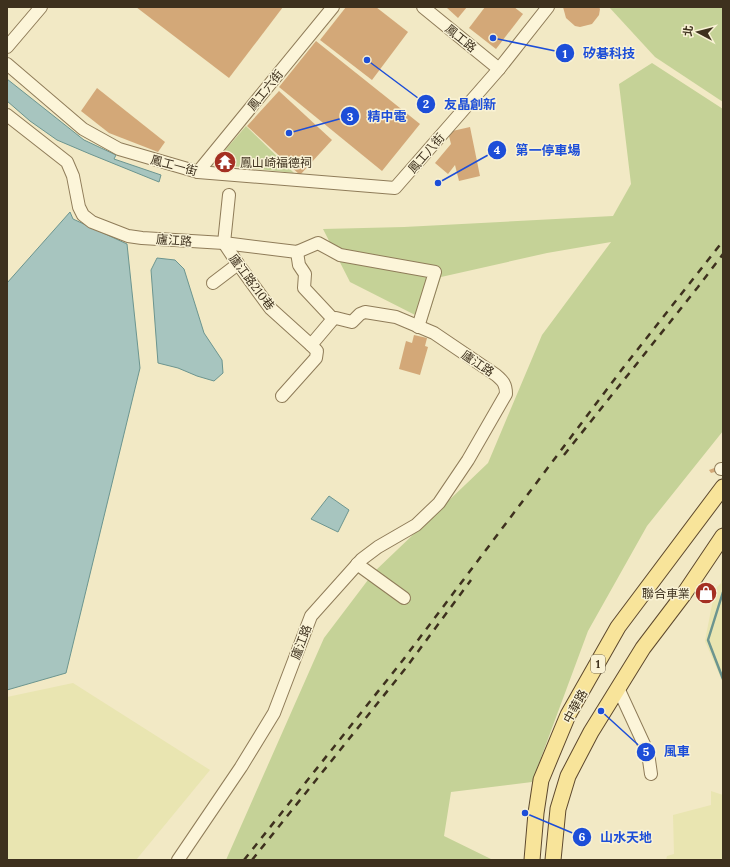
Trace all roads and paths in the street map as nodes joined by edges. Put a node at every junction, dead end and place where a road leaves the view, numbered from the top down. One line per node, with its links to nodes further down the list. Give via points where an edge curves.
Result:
1 (41, 7): 5 (street)
2 (333, 7): 9 (street, 鳳工六街)
3 (423, 7): 7 (street, 鳳工路)
4 (548, 7): 7 (street, 鳳工八街)
5 (7, 47)
6 (7, 64): 9 (street, 鳳工一街, via 83,129 119,149)
7 (499, 69): 10 (street, 鳳工八街)
8 (7, 115): 12 (street, 廬江路, via 67,162 78,207 92,222 128,236)
9 (198, 172): 10 (street, 鳳工一街)
10 (396, 188)
11 (229, 196): 12 (street)
12 (224, 243): 13 (street, 廬江路); 14 (street, 廬江路210巷)
13 (297, 252): 16 (street, via 299,265 305,274 304,288); 17 (street, via 318,243 340,255 435,272)
14 (238, 264): 15 (street); 18 (street, 廬江路210巷, via 270,308)
15 (213, 283)
16 (333, 319): 17 (street, 廬江路, via 352,322 365,312 396,317); 18 (street)
17 (418, 326): 22 (street, 廬江路, via 496,375 504,382 506,394 468,460 439,503 416,525 378,547)
18 (311, 345): 19 (street, via 317,350 316,358)
19 (282, 396)
20 (721, 490): 27 (main road, 中華路 / 1, via 618,627 568,715 541,780)
21 (722, 536): 24 (main road)
22 (358, 564): 23 (street); 26 (street, 廬江路, via 311,616 274,713)
23 (404, 598)
24 (618, 688): 25 (street, via 648,753); 28 (main road, via 568,776 558,809)
25 (650, 774)
26 (178, 860)
27 (532, 860)
28 (553, 860)

